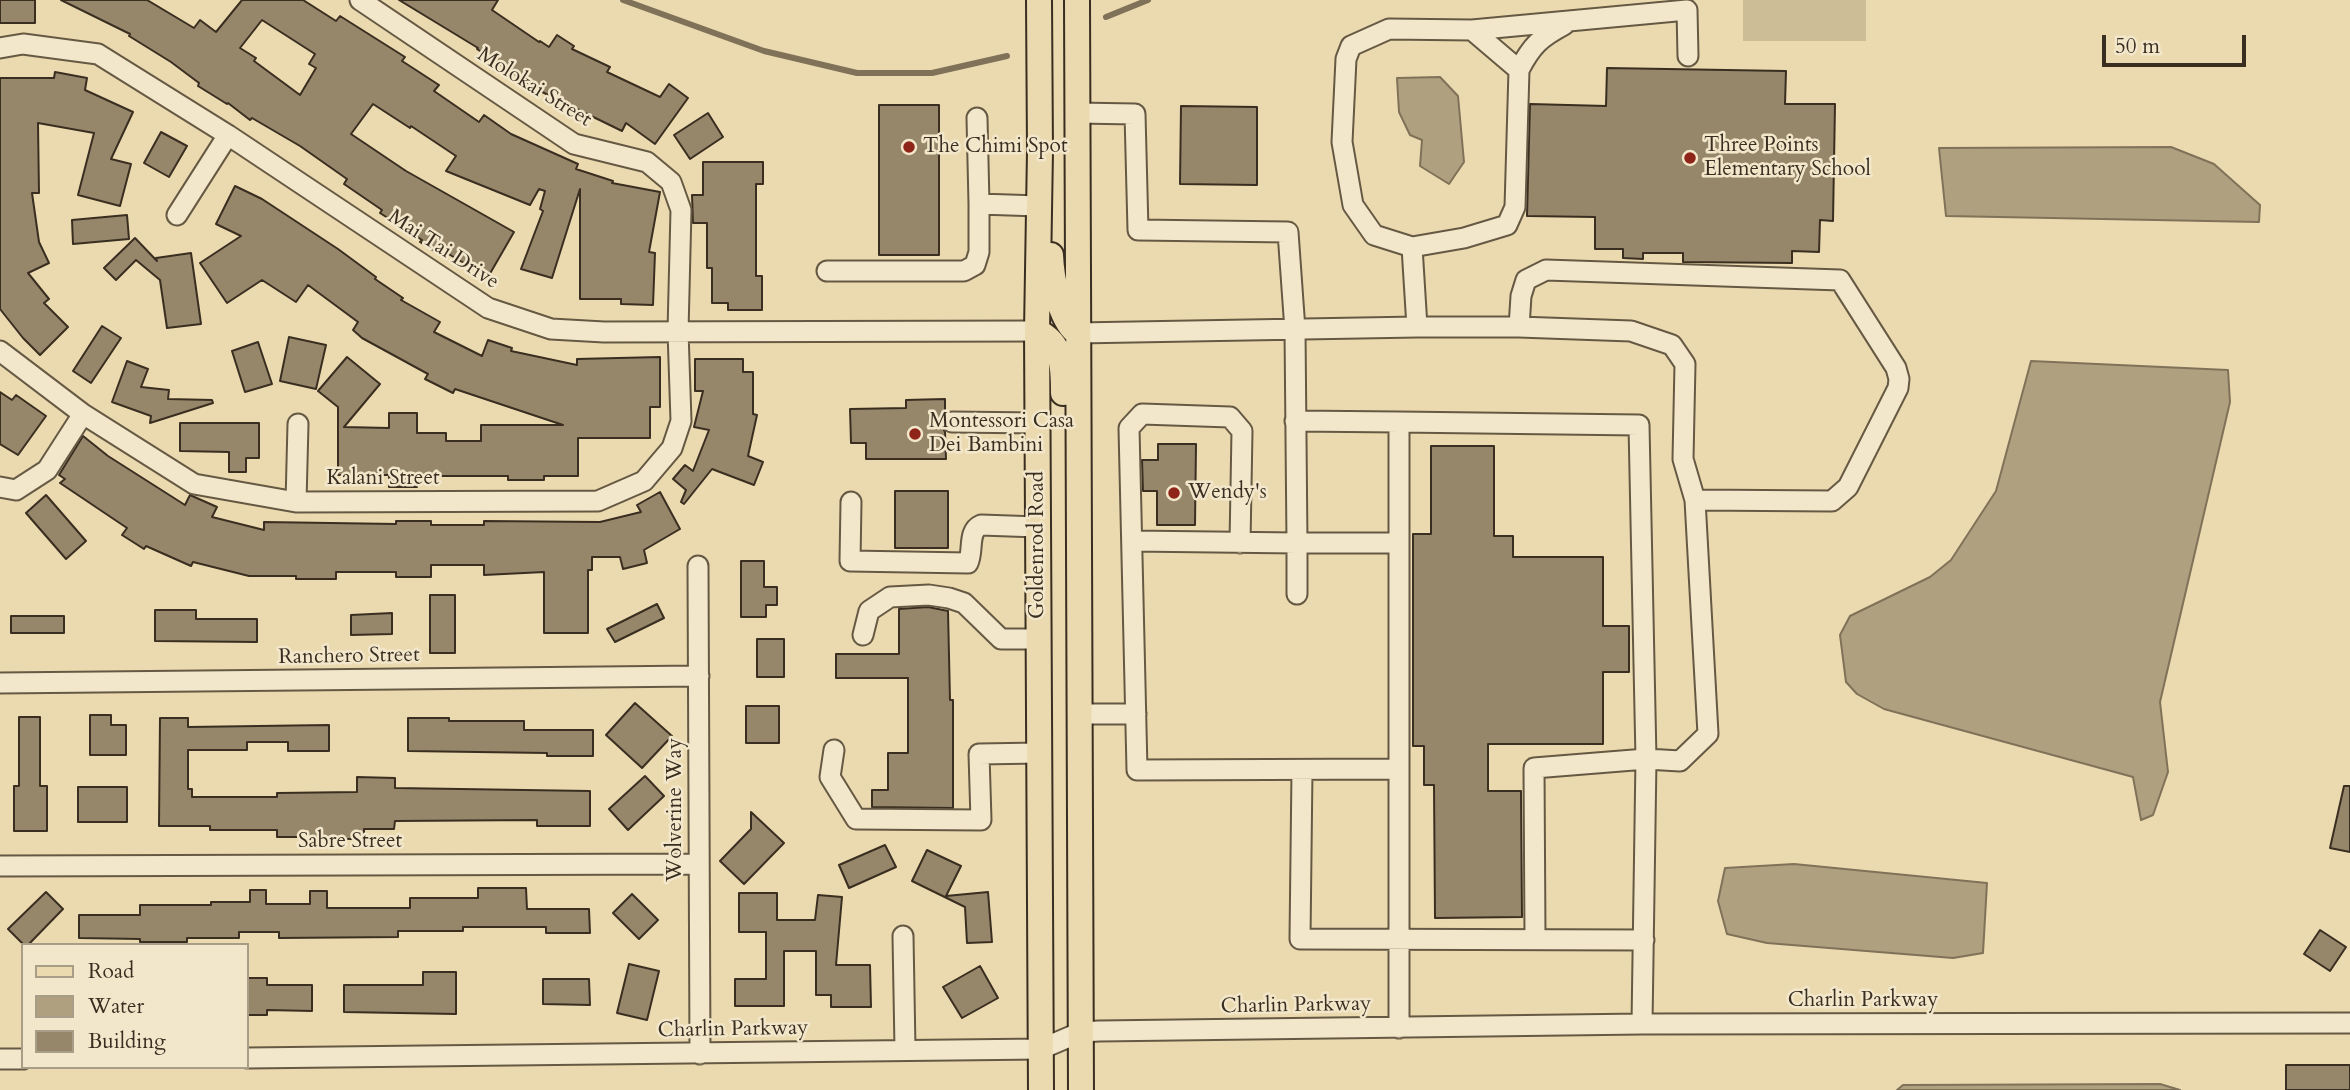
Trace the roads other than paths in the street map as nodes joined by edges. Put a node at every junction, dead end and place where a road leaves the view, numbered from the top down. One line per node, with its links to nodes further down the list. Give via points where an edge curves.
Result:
1 (360, 0): 21 (street, Molokai Street, via 574,145 647,162 671,182 681,210)
2 (1039, 0): 12 (main road, Goldenrod Road)
3 (1077, 0): 9 (main road, Goldenrod Road)
4 (1573, 21): 5 (street); 7 (street, via 1687,10); 8 (street, via 1540,38)
5 (1472, 30): 8 (street); 16 (street, via 1389,29 1351,46 1346,59 1342,142 1353,205 1374,235)
6 (0, 48): 11 (street, Mai Tai Drive, via 23,44 98,54)
7 (1688, 56)
8 (1519, 70): 16 (street, via 1515,206 1507,225)
9 (1077, 113): 20 (street, via 1135,114 1138,230 1288,232); 23 (main road, Goldenrod Road)
10 (977, 118): 13 (street)
11 (228, 135): 15 (street); 21 (street, Mai Tai Drive, via 488,308 551,329)
12 (1040, 150): 14 (main road, Goldenrod Road); 23 (main road, via 1049,158 1050,167 1052,274 1063,311)
13 (979, 204): 14 (street); 17 (street, via 979,252 975,265 964,271)
14 (1039, 206): 22 (main road, Goldenrod Road)
15 (177, 215)
16 (1412, 247): 18 (street)
17 (827, 271)
18 (1417, 327): 19 (street); 20 (street)
19 (1519, 327): 32 (street, via 1631,331 1672,345 1685,364 1683,458); 32 (street, via 1526,280 1546,270 1840,280 1899,379 1848,487 1832,501)
20 (1294, 330): 23 (street); 26 (street)
21 (678, 331): 22 (street, Mai Tai Drive); 33 (street, Kalani Street, via 681,421 672,448 644,481 598,501)
22 (1037, 331): 29 (main road, Goldenrod Road); 36 (main road, via 1050,337 1059,352 1063,371 1062,506)
23 (1077, 333): 36 (main road, Goldenrod Road)
24 (0, 351): 25 (street, Kalani Street)
25 (83, 414): 31 (street, via 47,470 16,490); 33 (street, Kalani Street, via 194,484)
26 (1295, 421): 28 (street); 39 (street)
27 (952, 422): 29 (street)
28 (1399, 422): 40 (street); 51 (street, via 1639,425)
29 (1038, 423): 35 (main road, Goldenrod Road)
30 (298, 424): 33 (street)
31 (0, 487)
32 (1695, 500): 51 (street, via 1708,734 1680,761)
33 (296, 502)
34 (851, 502): 35 (street, via 850,561 968,564 975,527)
35 (1038, 527): 44 (main road, Goldenrod Road)
36 (1079, 529): 47 (main road, Goldenrod Road)
37 (1132, 538): 38 (street); 38 (street, via 1129,428 1142,414 1230,417 1242,431); 48 (street)
38 (1240, 543): 39 (street)
39 (1297, 543): 40 (street); 42 (street)
40 (1398, 543): 52 (street)
41 (698, 566): 45 (street, Wolverine Way)
42 (1297, 594)
43 (863, 635): 44 (street, via 869,611 890,597 929,596 964,603 1001,639)
44 (1039, 639): 50 (main road, Goldenrod Road)
45 (699, 676): 46 (street, Ranchero Street); 54 (street, Wolverine Way)
46 (0, 683)
47 (1079, 715): 48 (street); 63 (main road, Goldenrod Road)
48 (1136, 715): 53 (street, via 1137,770)
49 (834, 750): 50 (street, via 830,776 856,819 981,820 979,754)
50 (1039, 754): 65 (main road, Goldenrod Road)
51 (1646, 759): 57 (street, via 1534,768); 59 (street)
52 (1399, 769): 53 (street); 58 (street)
53 (1302, 770): 58 (street, via 1300,939)
54 (699, 864): 55 (street, Sabre Street); 66 (street, Wolverine Way)
55 (0, 866)
56 (903, 936): 64 (street)
57 (1535, 938): 58 (street); 59 (street)
58 (1398, 939): 62 (street)
59 (1644, 940): 61 (street)
60 (2350, 1023): 61 (street, Charlin Parkway)
61 (1642, 1024): 62 (street, Charlin Parkway)
62 (1399, 1028): 63 (street, Charlin Parkway)
63 (1081, 1032): 65 (street, Charlin Parkway); 71 (main road, Goldenrod Road)
64 (905, 1049): 65 (street, Charlin Parkway); 66 (street, Charlin Parkway)
65 (1041, 1049): 70 (main road, Goldenrod Road)
66 (700, 1054): 67 (street, Charlin Parkway)
67 (248, 1058)
68 (0, 1059): 69 (street)
69 (21, 1059)
70 (1041, 1090)
71 (1081, 1090)

